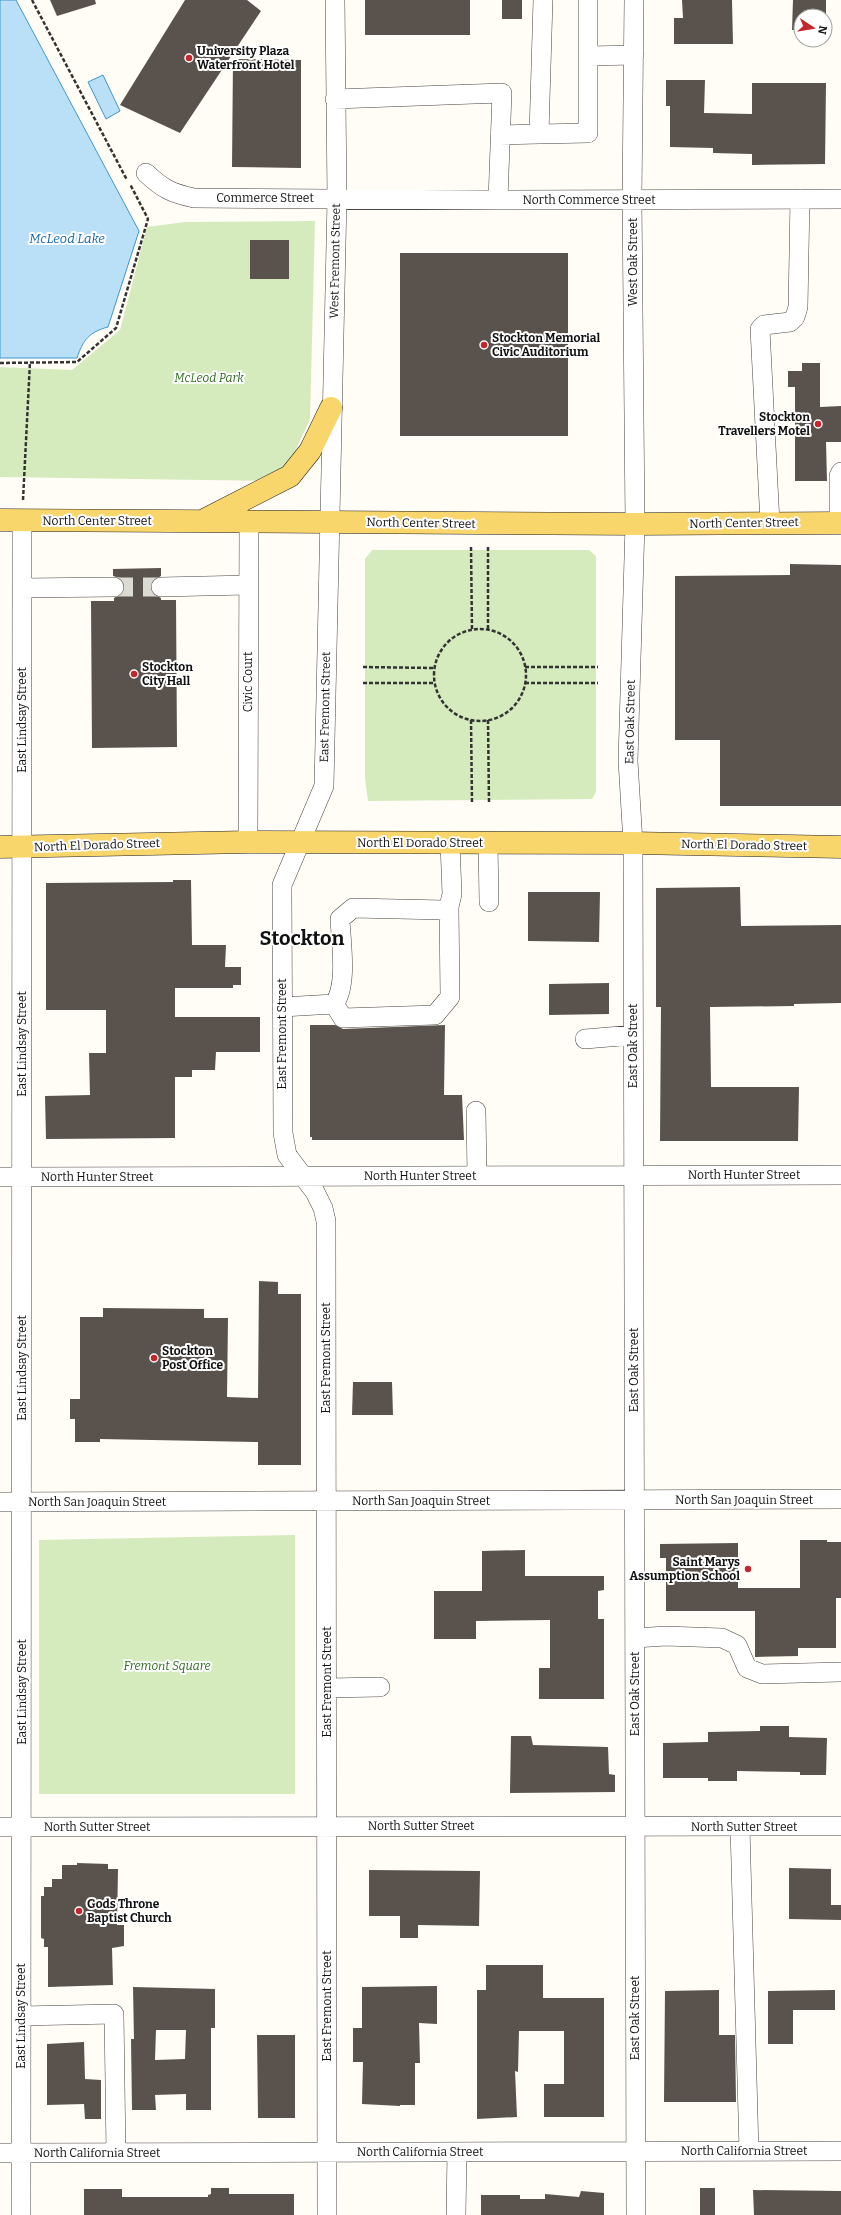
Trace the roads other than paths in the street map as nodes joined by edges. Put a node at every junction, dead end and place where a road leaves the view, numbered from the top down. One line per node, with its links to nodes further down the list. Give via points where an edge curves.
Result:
1 (329, 0): 2 (street)
2 (335, 0): 8 (street, West Fremont Street)
3 (543, 0): 9 (street)
4 (588, 0): 7 (street)
5 (634, 0): 6 (street, West Oak Street)
6 (634, 55): 7 (street); 13 (street, West Oak Street)
7 (589, 56): 9 (street, via 588,133)
8 (336, 99): 10 (street, via 502,93); 12 (street, West Fremont Street)
9 (539, 134): 10 (street)
10 (500, 135): 16 (street)
11 (146, 173): 12 (street, Commerce Street, via 160,187 174,194 194,198)
12 (337, 199): 16 (street, North Commerce Street); 17 (street, West Fremont Street)
13 (632, 199): 14 (street, North Commerce Street); 16 (street, North Commerce Street); 26 (street, West Oak Street)
14 (800, 199): 15 (street, North Commerce Street); 24 (street, via 798,307 790,322 764,325 760,329)
15 (841, 199)
16 (498, 200)
17 (331, 408): 21 (main road, via 310,451 290,476); 23 (street, West Fremont Street)
18 (841, 472): 25 (street)
19 (0, 520): 20 (main road, North Center Street)
20 (22, 520): 21 (main road, North Center Street); 30 (street, East Lindsay Street)
21 (200, 521): 22 (main road, North Center Street)
22 (249, 522): 23 (main road, North Center Street); 27 (street, Civic Court)
23 (328, 522): 26 (main road, North Center Street); 32 (street, East Fremont Street, via 324,786)
24 (770, 523): 25 (main road, North Center Street); 26 (main road, North Center Street)
25 (840, 523)
26 (635, 524): 35 (street, East Oak Street, via 628,761)
27 (248, 585): 28 (street); 31 (street, Civic Court)
28 (161, 586)
29 (114, 587): 30 (street)
30 (22, 588): 37 (street, East Lindsay Street)
31 (248, 842): 32 (main road, North El Dorado Street); 37 (main road, North El Dorado Street)
32 (301, 842): 33 (main road, North El Dorado Street); 42 (street, East Fremont Street, via 282,885)
33 (450, 843): 34 (main road, North El Dorado Street); 40 (street, via 452,894)
34 (488, 843): 35 (main road, North El Dorado Street); 39 (street)
35 (633, 843): 38 (main road, North El Dorado Street); 43 (street, East Oak Street)
36 (0, 847): 37 (main road, North El Dorado Street)
37 (22, 847): 51 (street, East Lindsay Street)
38 (841, 847)
39 (489, 902)
40 (448, 907): 41 (street, via 444,910 352,908 347,912 340,919 342,986 339,998); 41 (street, via 450,997 434,1014 343,1018)
41 (334, 1004): 42 (street)
42 (282, 1007): 47 (street, East Fremont Street, via 282,1134 287,1155)
43 (633, 1035): 44 (street); 49 (street, East Oak Street)
44 (585, 1039)
45 (476, 1111): 48 (street)
46 (841, 1175): 49 (street, North Hunter Street)
47 (305, 1176): 48 (street, North Hunter Street); 51 (street, North Hunter Street); 53 (street, East Fremont Street, via 323,1208 326,1221)
48 (477, 1176): 49 (street, North Hunter Street)
49 (634, 1176): 54 (street, East Oak Street)
50 (0, 1177): 51 (street, North Hunter Street)
51 (22, 1177): 56 (street, East Lindsay Street)
52 (841, 1499): 54 (street, North San Joaquin Street)
53 (326, 1501): 54 (street, North San Joaquin Street); 56 (street, North San Joaquin Street); 60 (street, East Fremont Street)
54 (635, 1501): 57 (street, East Oak Street)
55 (0, 1502): 56 (street, North San Joaquin Street)
56 (22, 1502): 64 (street, East Lindsay Street)
57 (635, 1638): 58 (street, via 722,1638 737,1645 747,1668 762,1674); 65 (street, East Oak Street)
58 (841, 1672)
59 (380, 1687): 60 (street)
60 (327, 1688): 61 (street, East Fremont Street)
61 (327, 1826): 64 (street, North Sutter Street); 65 (street, North Sutter Street); 71 (street, East Fremont Street)
62 (841, 1826): 66 (street, North Sutter Street)
63 (0, 1827): 64 (street, North Sutter Street)
64 (21, 1827): 67 (street, East Lindsay Street)
65 (634, 1827): 66 (street, North Sutter Street); 68 (street, East Oak Street)
66 (740, 1827): 69 (street)
67 (21, 2016): 74 (street, East Lindsay Street); 75 (street, via 114,2014)
68 (636, 2151): 69 (street, North California Street); 72 (street, North California Street); 79 (street, East Oak Street)
69 (749, 2151): 70 (street, North California Street)
70 (841, 2151)
71 (327, 2152): 72 (street, North California Street); 75 (street, North California Street); 77 (street, East Fremont Street)
72 (457, 2152): 78 (street)
73 (0, 2153): 74 (street, North California Street)
74 (21, 2153): 75 (street, North California Street); 76 (street, East Lindsay Street)
75 (116, 2153)
76 (21, 2215)
77 (327, 2215)
78 (456, 2215)
79 (636, 2215)

